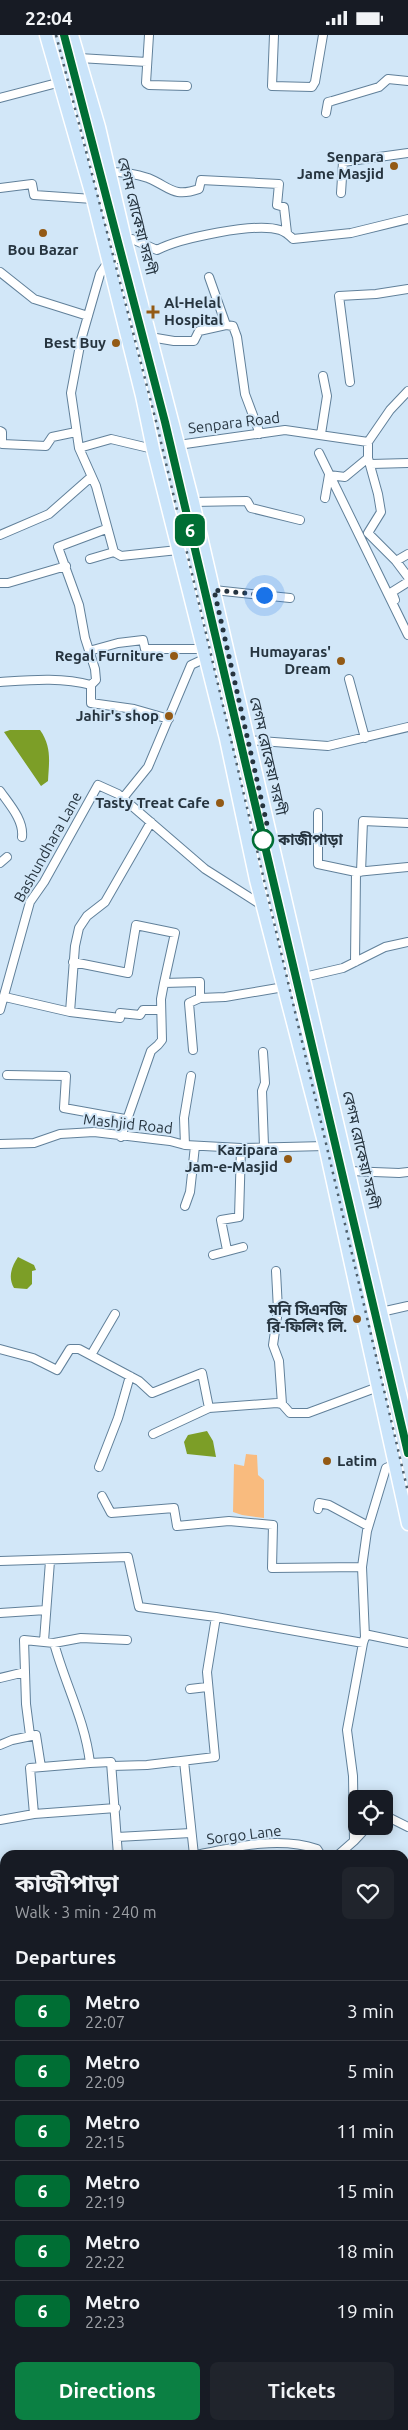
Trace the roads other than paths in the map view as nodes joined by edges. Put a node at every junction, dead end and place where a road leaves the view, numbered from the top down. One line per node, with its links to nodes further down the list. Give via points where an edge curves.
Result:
1 (46, 35): 9 (main road)
2 (72, 35): 6 (main road, বেগম রোকেয়া সরণী)
3 (149, 35): 7 (street)
4 (274, 35): 5 (street, via 272,86 312,87)
5 (323, 35)
6 (79, 58): 7 (street); 14 (main road, বেগম রোকেয়া সরণী)
7 (147, 62): 10 (street, via 147,84)
8 (408, 81): 12 (street, via 388,79 379,87 328,102)
9 (61, 82): 11 (street); 17 (main road)
10 (187, 86)
11 (0, 98)
12 (326, 113)
13 (408, 153): 16 (street, via 343,162)
14 (110, 172): 19 (street, via 149,179 181,193 199,189 201,180 279,184 277,205 284,207); 20 (main road, বেগম রোকেয়া সরণী)
15 (0, 188): 17 (street, via 32,184 34,195)
16 (341, 193)
17 (93, 199): 22 (main road)
18 (408, 219): 19 (street, via 351,233 293,239)
19 (287, 233): 20 (street, via 278,229 220,232 172,242 157,250 132,239)
20 (124, 239): 21 (main road, বেগম রোকেয়া সরণী)
21 (129, 255): 22 (street); 28 (main road, বেগম রোকেয়া সরণী)
22 (108, 262): 26 (street, via 100,274); 39 (main road)
23 (0, 272): 26 (street, via 34,299)
24 (209, 277): 27 (street)
25 (408, 289): 30 (street, via 339,296)
26 (88, 315): 33 (street, via 73,379)
27 (226, 325): 28 (street, via 198,331 194,341); 34 (street, via 233,326 237,337 245,394)
28 (150, 337): 37 (main road, বেগম রোকেয়া সরণী)
29 (323, 376): 35 (street, via 327,396)
30 (350, 382)
31 (408, 391): 36 (street, via 390,409)
32 (0, 431): 33 (street, via 2,444 19,446 46,446 52,437)
33 (76, 432): 38 (street)
34 (260, 434): 35 (street, Senpara Road, via 285,430); 37 (street, Senpara Road)
35 (321, 434): 36 (street, Senpara Road)
36 (368, 442): 41 (street)
37 (178, 445): 45 (main road, বেগম রোকেয়া সরণী)
38 (78, 448): 39 (street, via 111,439); 43 (street)
39 (153, 449): 49 (main road)
40 (319, 453): 61 (street)
41 (370, 461): 42 (street); 44 (street, via 344,477 329,475); 53 (street, via 381,512 368,533)
42 (408, 463)
43 (91, 477): 47 (street, via 100,499); 48 (street, via 49,513)
44 (325, 498)
45 (193, 502): 46 (street, via 247,501 251,508); 58 (main road, বেগম রোকেয়া সরণী)
46 (300, 520)
47 (106, 529): 50 (street); 54 (street, via 58,547)
48 (0, 535)
49 (178, 550): 50 (street, via 121,556); 64 (main road)
50 (114, 552): 52 (street)
51 (408, 555): 53 (street)
52 (90, 559)
53 (396, 561): 55 (street)
54 (66, 566): 57 (street); 62 (street)
55 (408, 577)
56 (408, 582): 60 (street, via 392,593)
57 (0, 583)
58 (214, 590): 59 (street); 63 (main road, বেগম রোকেয়া সরণী)
59 (290, 598)
60 (408, 623)
61 (408, 635)
62 (89, 651): 64 (street, via 143,640 145,649); 67 (street, via 96,674)
63 (228, 651): 64 (main road); 71 (main road, বেগম রোকেয়া সরণী)
64 (205, 654): 68 (street, via 191,665); 82 (main road)
65 (349, 679): 70 (street)
66 (0, 682): 67 (street, via 40,679)
67 (91, 685): 68 (street, via 91,703 134,709)
68 (169, 719): 73 (street, via 148,767)
69 (408, 727): 70 (street)
70 (365, 738): 71 (street, via 328,745)
71 (247, 740): 86 (main road, বেগম রোকেয়া সরণী)
72 (1, 793): 77 (street, via 18,818 23,829)
73 (123, 798): 75 (street); 89 (street, Bashundhara Lane, via 98,785 30,902)
74 (318, 813): 81 (street, via 317,864)
75 (151, 822): 82 (street, via 205,869); 84 (street, via 105,902 87,916 79,928)
76 (408, 823): 81 (street, via 363,821)
77 (22, 837)
78 (7, 857): 79 (street)
79 (0, 863)
80 (408, 867): 81 (street)
81 (359, 872): 85 (street)
82 (263, 906): 88 (main road)
83 (408, 942): 85 (street, via 385,947)
84 (73, 962): 87 (street, via 128,973 136,925 174,933); 93 (street)
85 (355, 962): 86 (street)
86 (304, 977): 106 (main road, বেগম রোকেয়া সরণী)
87 (164, 983): 90 (street, via 200,982); 92 (street)
88 (284, 987): 90 (street); 103 (main road)
89 (5, 997): 91 (street, Bashundhara Lane); 93 (street)
90 (200, 998): 94 (street, via 189,1003)
91 (0, 1010)
92 (161, 1010): 93 (street, via 143,1010 140,1015 120,1013 120,1018); 98 (street, via 162,1040 151,1051)
93 (70, 1011)
94 (193, 1050)
95 (263, 1051): 105 (street)
96 (7, 1075): 98 (street, via 66,1076 64,1108)
97 (191, 1076): 101 (street, via 184,1118)
98 (125, 1119): 99 (street)
99 (121, 1137): 100 (street, Mashjid Road, via 94,1132 60,1134 34,1143); 101 (street, Mashjid Road)
100 (0, 1145)
101 (185, 1145): 102 (street, Mashjid Road)
102 (195, 1146): 104 (street, Mashjid Road); 108 (street, via 190,1192)
103 (325, 1146): 105 (street, Mashjid Road); 119 (main road)
104 (241, 1147): 105 (street, Mashjid Road); 110 (street, via 239,1217 221,1220)
105 (264, 1147)
106 (349, 1171): 107 (street); 114 (main road, বেগম রোকেয়া সরণী)
107 (408, 1172)
108 (185, 1206)
109 (244, 1247): 110 (street)
110 (228, 1251): 111 (street)
111 (213, 1255)
112 (276, 1271): 120 (street, via 278,1310 273,1345 279,1361)
113 (408, 1306): 114 (street)
114 (381, 1312): 122 (main road, বেগম রোকেয়া সরণী)
115 (115, 1314): 117 (street)
116 (0, 1349): 117 (street, via 33,1358 56,1369 72,1348)
117 (91, 1355): 118 (street)
118 (130, 1376): 121 (street, via 152,1393 202,1373); 125 (street)
119 (378, 1387): 120 (street, via 308,1413 290,1413); 124 (main road)
120 (282, 1404): 121 (street)
121 (209, 1407): 123 (street)
122 (407, 1424)
123 (153, 1434)
124 (395, 1464): 128 (main road); 129 (street, via 386,1468)
125 (99, 1467)
126 (102, 1496): 132 (street, via 111,1513 174,1508 177,1526 229,1521 274,1525 272,1568)
127 (318, 1509): 129 (street, via 319,1503 329,1505)
128 (408, 1524)
129 (368, 1526): 132 (street)
130 (0, 1561): 131 (street)
131 (50, 1561): 133 (street); 135 (street, via 128,1557 139,1607)
132 (362, 1567): 137 (street)
133 (46, 1610): 134 (street); 138 (street)
134 (0, 1613)
135 (216, 1617): 137 (street); 143 (street)
136 (127, 1640): 139 (street, via 81,1638)
137 (364, 1640): 140 (street, via 369,1635); 159 (street, via 347,1730 353,1776)
138 (44, 1641): 139 (street); 141 (street, via 24,1640)
139 (54, 1643): 148 (street, via 88,1739)
140 (408, 1643)
141 (25, 1672): 142 (street); 145 (street)
142 (0, 1678)
143 (207, 1687): 144 (street); 147 (street, via 215,1757)
144 (190, 1689)
145 (30, 1735): 146 (street); 150 (street, via 36,1735)
146 (0, 1745)
147 (184, 1761): 149 (street); 156 (street)
148 (90, 1763): 149 (street, via 111,1762); 150 (street)
149 (112, 1766): 151 (street)
150 (41, 1767): 152 (street, via 30,1768)
151 (116, 1808): 152 (street); 158 (street)
152 (34, 1813): 153 (street)
153 (0, 1820)
154 (393, 1820): 155 (street)
155 (408, 1827)
156 (192, 1833): 158 (street); 161 (street)
157 (360, 1835): 159 (street)
158 (118, 1837): 160 (street)
159 (354, 1841): 164 (street)
160 (118, 1850)
161 (194, 1850)
162 (218, 1850): 163 (street, Sorgo Lane, via 286,1843)
163 (318, 1850)
164 (344, 1850)

